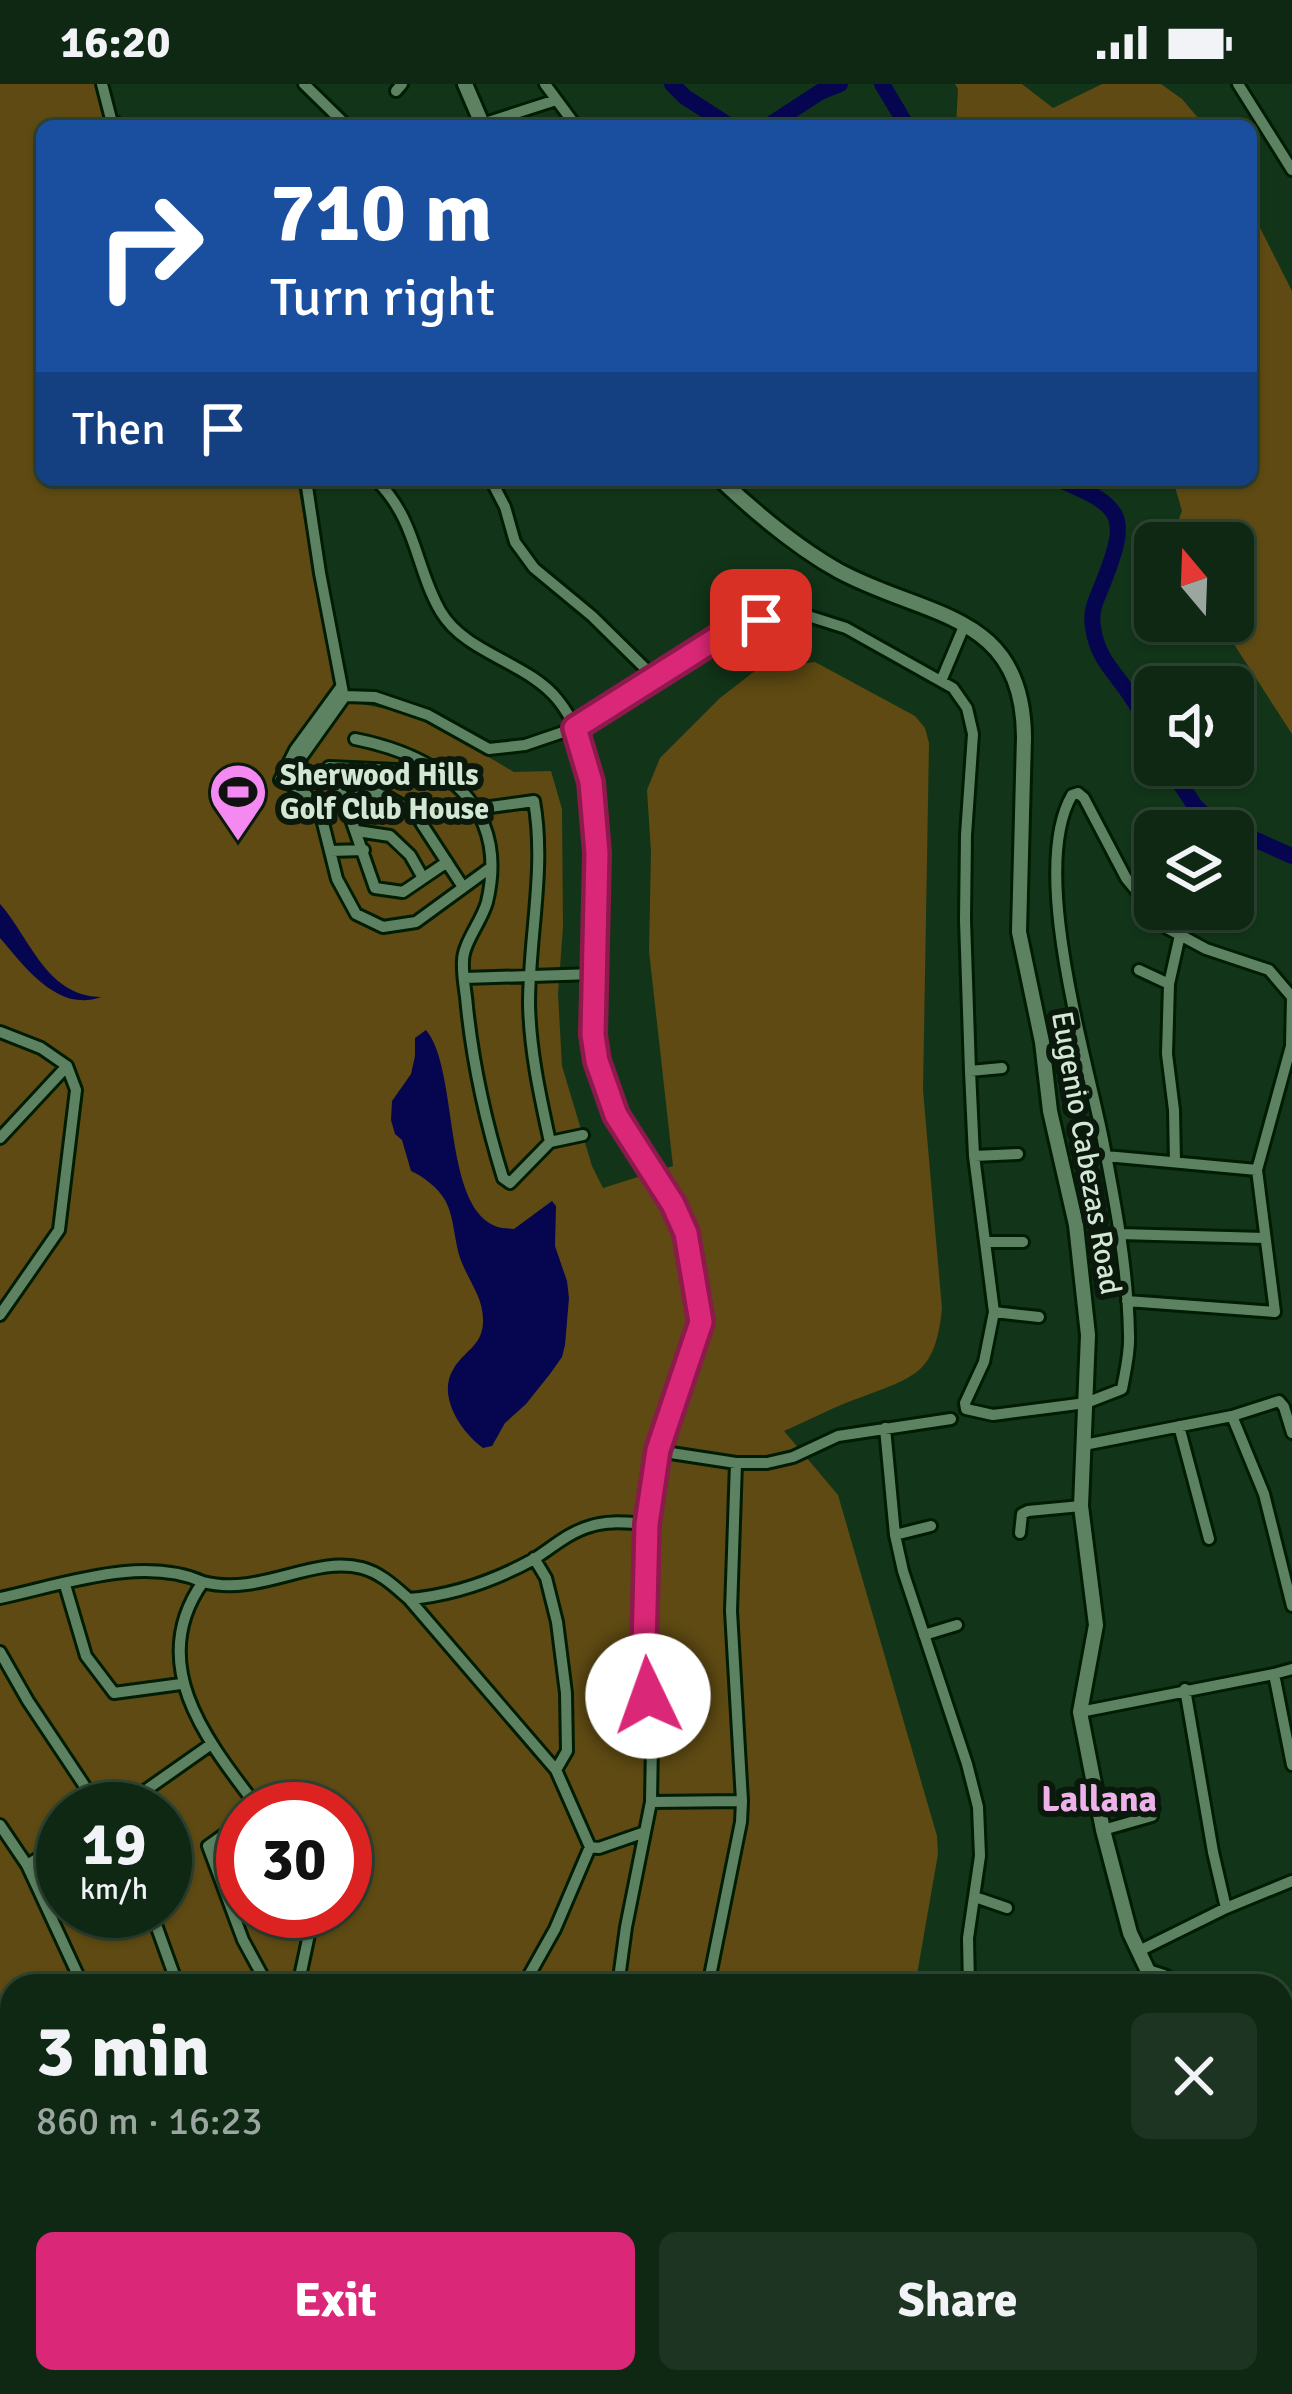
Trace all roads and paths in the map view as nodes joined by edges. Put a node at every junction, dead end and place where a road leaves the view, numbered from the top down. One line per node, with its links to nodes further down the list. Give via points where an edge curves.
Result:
1 (102, 84): 7 (street)
2 (304, 84): 8 (street)
3 (466, 84): 9 (street)
4 (545, 84): 6 (street)
5 (1238, 84): 12 (street)
6 (556, 100): 10 (street); 11 (street)
7 (112, 120)
8 (341, 120)
9 (479, 120)
10 (496, 120)
11 (571, 120)
12 (1292, 170)
13 (307, 486): 20 (street)
14 (381, 486): 21 (street, via 401,512 442,614 557,698)
15 (494, 486): 18 (street, via 534,568)
16 (727, 486): 17 (street, Eugenio Cabezas Road, via 839,571)
17 (965, 624): 19 (street); 59 (street, Eugenio Cabezas Road, via 1005,659 1024,718 1019,932 1076,1225)
18 (655, 678): 19 (street, via 733,628 805,615 846,628); 21 (street)
19 (941, 681): 42 (street, via 961,697 973,734 965,920)
20 (343, 692): 21 (street, via 428,715 489,748); 28 (street, via 285,782 302,789 321,815)
21 (575, 728): 35 (street, via 595,829)
22 (355, 739): 25 (street, via 419,758)
23 (412, 780): 24 (street, via 396,770 329,767)
24 (344, 799): 26 (street); 29 (street, via 380,793 414,812)
25 (476, 809): 30 (street, via 490,837); 36 (street, via 534,800 539,862)
26 (357, 831): 27 (street); 31 (street, via 390,836)
27 (364, 850): 28 (street); 31 (street, via 375,887 403,892)
28 (330, 851): 32 (street, via 356,914 383,927 416,922)
29 (447, 862): 31 (street); 32 (street)
30 (490, 868): 32 (street); 37 (street, via 481,922 462,955)
31 (423, 878)
32 (464, 887)
33 (1180, 935): 38 (street); 48 (street, via 1126,878 1084,798 1072,795 1057,870 1061,945); 50 (street, via 1269,970 1292,997 1291,1046)
34 (1138, 970): 38 (street)
35 (594, 974): 36 (street); 67 (street, via 597,1061 616,1115 686,1233 701,1322)
36 (530, 976): 37 (street); 45 (street, via 532,1056)
37 (464, 978): 45 (street, via 503,1178 510,1183)
38 (1169, 984): 49 (street)
39 (0, 1032): 40 (street)
40 (67, 1066): 44 (street); 57 (street, via 76,1090 59,1230)
41 (1002, 1068): 42 (street)
42 (970, 1071): 47 (street)
43 (583, 1136): 45 (street)
44 (0, 1138)
45 (550, 1142)
46 (1018, 1154): 47 (street)
47 (974, 1156): 53 (street)
48 (1106, 1156): 49 (street); 51 (street)
49 (1174, 1162): 50 (street)
50 (1257, 1170): 52 (street)
51 (1119, 1234): 52 (street); 55 (street)
52 (1265, 1238): 55 (street, via 1275,1312)
53 (986, 1242): 54 (street); 56 (street)
54 (1023, 1242)
55 (1127, 1301): 59 (street, via 1123,1389)
56 (994, 1312): 58 (street); 59 (street, via 966,1408 993,1415)
57 (0, 1315)
58 (1039, 1317)
59 (1086, 1403): 66 (street, Eugenio Cabezas Road)
60 (1288, 1406): 61 (street, via 1277,1400); 65 (street)
61 (1232, 1416): 63 (street); 80 (street, via 1264,1494)
62 (951, 1419): 64 (street)
63 (1179, 1426): 66 (street); 74 (street)
64 (885, 1428): 68 (street, via 838,1436 793,1457); 73 (street)
65 (1292, 1433)
66 (1084, 1445): 69 (street, Eugenio Cabezas Road)
67 (658, 1450): 68 (street); 70 (street)
68 (736, 1463): 95 (street, via 731,1611)
69 (1082, 1506): 72 (street, via 1028,1510); 88 (street, Eugenio Cabezas Road, via 1096,1625)
70 (647, 1524): 75 (street, via 596,1524); 96 (street)
71 (931, 1526): 73 (street)
72 (1020, 1533)
73 (895, 1535): 82 (street)
74 (1209, 1539)
75 (534, 1558): 79 (street, via 479,1586); 91 (street, via 546,1577 566,1694 567,1751)
76 (203, 1582): 77 (street, via 183,1573 126,1571); 79 (street, via 231,1586 348,1566 385,1578); 86 (street, via 183,1627)
77 (65, 1585): 78 (street); 86 (street, via 86,1656 114,1693)
78 (0, 1598)
79 (409, 1599): 91 (street)
80 (1292, 1606)
81 (957, 1625): 82 (street)
82 (924, 1635): 105 (street, via 978,1808)
83 (0, 1652): 92 (street)
84 (1292, 1669): 85 (street)
85 (1274, 1674): 87 (street); 90 (street)
86 (182, 1684): 89 (street)
87 (1185, 1689): 88 (street); 107 (street)
88 (1080, 1712): 99 (street, Eugenio Cabezas Road)
89 (210, 1744): 93 (street); 94 (street)
90 (1292, 1766)
91 (556, 1770): 101 (street)
92 (82, 1782)
93 (156, 1782)
94 (239, 1782)
95 (742, 1801): 96 (street); 119 (street)
96 (651, 1802): 100 (street)
97 (1152, 1816): 99 (street)
98 (0, 1826): 103 (street)
99 (1103, 1830): 111 (street, Eugenio Cabezas Road)
100 (645, 1832): 101 (street); 118 (street)
101 (590, 1847): 117 (street)
102 (36, 1859): 103 (street)
103 (27, 1864): 113 (street)
104 (1292, 1881): 107 (street)
105 (975, 1897): 106 (street); 120 (street)
106 (1007, 1908)
107 (1226, 1908): 111 (street)
108 (161, 1938): 114 (street)
109 (242, 1938): 115 (street)
110 (308, 1938): 116 (street)
111 (1139, 1951): 112 (street, Eugenio Cabezas Road)
112 (1148, 1970): 121 (street, Eugenio Cabezas Road); 122 (street)
113 (77, 1974)
114 (174, 1974)
115 (261, 1974)
116 (301, 1974)
117 (530, 1974)
118 (620, 1974)
119 (710, 1974)
120 (969, 1974)
121 (1150, 1974)
122 (1161, 1974)

